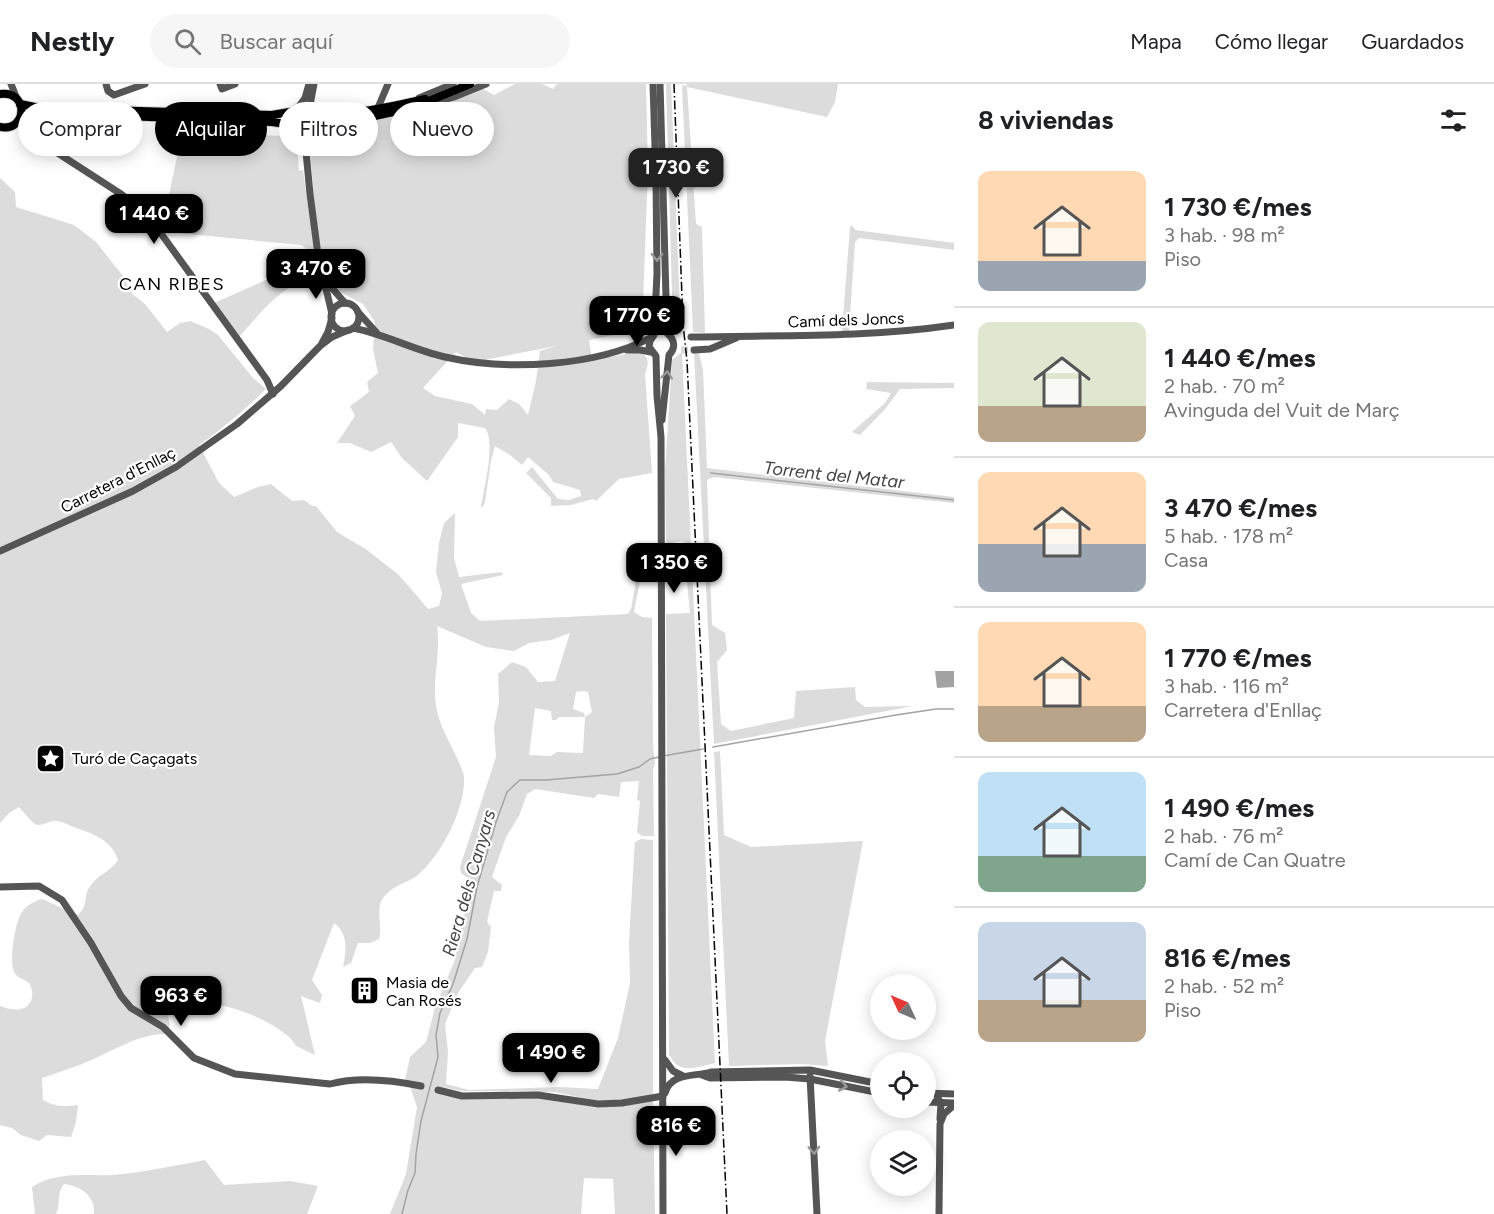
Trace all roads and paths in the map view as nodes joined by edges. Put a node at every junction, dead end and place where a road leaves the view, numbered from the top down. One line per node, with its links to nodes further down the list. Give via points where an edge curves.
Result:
1 (6, 84): 15 (street)
2 (11, 84): 16 (street)
3 (145, 84): 13 (street, via 114,95)
4 (235, 84): 14 (street)
5 (309, 84): 17 (street)
6 (314, 84): 18 (street)
7 (388, 84): 22 (street)
8 (453, 84): 19 (street)
9 (653, 84): 38 (street, one-way to 38, via 657,274)
10 (660, 84): 37 (street)
11 (467, 85): 20 (main road)
12 (483, 85): 21 (street)
13 (107, 87)
14 (221, 87)
15 (0, 93): 16 (main road)
16 (19, 101): 23 (main road, via 40,108)
17 (301, 102)
18 (311, 102)
19 (417, 102)
20 (419, 102)
21 (438, 102)
22 (378, 108)
23 (279, 115)
24 (143, 117): 26 (main road)
25 (18, 119): 27 (main road)
26 (279, 123)
27 (4, 129)
28 (62, 156): 50 (street, via 120,194 157,228)
29 (307, 156): 30 (street)
30 (324, 280): 31 (street); 33 (street)
31 (345, 303): 32 (street); 33 (street, via 336,307)
32 (358, 312): 35 (street, via 358,321); 36 (street)
33 (332, 316): 35 (street, via 340,329); 43 (street, Carretera d'Enllaç)
34 (954, 326): 42 (street, Camí dels Joncs, via 852,335)
35 (350, 329): 36 (street); 43 (street, Carretera d'Enllaç)
36 (376, 332): 47 (street, via 443,357 504,365 555,363)
37 (669, 335): 38 (street); 39 (street); 48 (street, via 674,345)
38 (653, 336): 47 (street); 49 (street, via 649,347)
39 (683, 336)
40 (692, 337): 41 (street, Camí dels Joncs)
41 (722, 337): 42 (street, Camí dels Joncs); 44 (street)
42 (738, 337): 44 (street, Camí dels Joncs)
43 (320, 346): 51 (street, Carretera d'Enllaç)
44 (710, 349): 46 (street, Camí dels Joncs)
45 (681, 350): 48 (street)
46 (694, 350)
47 (616, 351): 49 (street)
48 (670, 353): 49 (street, via 662,357); 53 (street, one-way to 48)
49 (654, 354): 53 (street)
50 (267, 380): 51 (street); 52 (street)
51 (281, 386): 52 (street, Carretera d'Enllaç)
52 (273, 394): 54 (street, Carretera d'Enllaç, via 237,424 133,491)
53 (661, 437): 56 (street)
54 (0, 551)
55 (0, 887): 62 (street, via 39,886 62,900 131,1008 163,1027 194,1058 235,1074 330,1084 345,1080 398,1081)
56 (663, 1056): 59 (street, via 667,1065); 67 (street)
57 (810, 1070): 58 (street); 60 (street); 61 (street)
58 (702, 1075): 59 (street); 60 (street)
59 (682, 1076): 67 (street, via 667,1087)
60 (810, 1079): 64 (street, one-way to 64); 73 (street, one-way to 73)
61 (870, 1082)
62 (421, 1086)
63 (438, 1090): 67 (street, via 462,1096 538,1095 598,1104)
64 (870, 1091)
65 (954, 1094): 66 (street)
66 (936, 1095): 69 (street)
67 (663, 1098): 72 (street)
68 (936, 1103): 69 (street)
69 (941, 1103): 70 (street); 71 (street)
70 (954, 1104): 71 (street)
71 (940, 1124): 74 (street)
72 (663, 1214)
73 (817, 1214)
74 (939, 1214)

